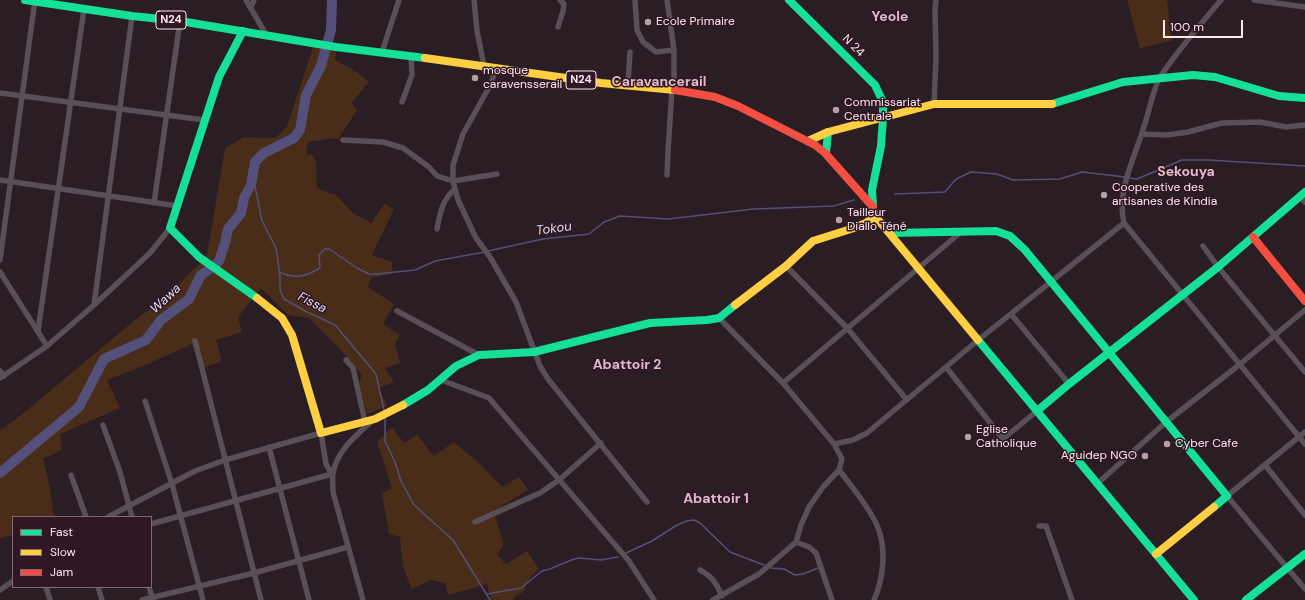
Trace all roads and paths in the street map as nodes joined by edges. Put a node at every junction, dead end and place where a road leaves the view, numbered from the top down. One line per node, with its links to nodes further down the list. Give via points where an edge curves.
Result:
1 (25, 0): 12 (main road, N24)
2 (246, 0): 16 (street)
3 (254, 0): 16 (street)
4 (399, 0): 24 (street)
5 (474, 0): 27 (street)
6 (560, 0): 20 (street, via 564,4)
7 (635, 0): 23 (street, via 637,30 643,42 656,52)
8 (667, 0): 23 (street)
9 (936, 0): 37 (street)
10 (1221, 0): 29 (street)
11 (1254, 0): 15 (street)
12 (35, 1): 14 (main road, N24); 33 (street)
13 (791, 1): 40 (main road, N 24, via 875,85 883,102)
14 (70, 4): 17 (main road, N24)
15 (1305, 7)
16 (251, 8): 22 (street)
17 (84, 9): 18 (main road, N24); 36 (street)
18 (132, 16): 19 (main road, N24); 38 (street)
19 (180, 21): 21 (main road, N24); 39 (street)
20 (558, 28)
21 (243, 31): 22 (main road, N24); 41 (main road, via 219,77)
22 (267, 36): 24 (main road, N24)
23 (674, 50): 31 (street)
24 (382, 52): 26 (main road, N24)
25 (630, 52): 30 (street)
26 (411, 56): 27 (main road, N24); 35 (street, via 412,75)
27 (484, 66): 28 (main road, N24)
28 (495, 67): 30 (main road, N24); 52 (street, via 492,82 463,134 453,165)
29 (1159, 79): 34 (main road, via 1193,75 1215,77 1279,96); 37 (main road, via 1123,82 1053,104); 44 (street)
30 (628, 85): 31 (main road, N24)
31 (673, 89): 46 (main road, N24, via 715,97); 49 (street)
32 (0, 93): 33 (street)
33 (22, 96): 36 (street); 51 (street)
34 (1305, 98)
35 (402, 102)
36 (71, 103): 38 (street); 53 (street)
37 (934, 104): 40 (main road)
38 (120, 109): 39 (street); 55 (street)
39 (167, 116): 41 (street); 57 (street)
40 (883, 118): 43 (main road); 59 (main road, N 24, via 881,146 872,190)
41 (204, 120): 58 (main road)
42 (1305, 125): 44 (street, via 1286,127 1260,122 1222,123 1167,135)
43 (828, 132): 46 (main road); 47 (main road)
44 (1142, 134): 61 (street, via 1125,183 1122,201)
45 (343, 140): 52 (street, via 383,142 403,148 437,176)
46 (812, 143): 47 (main road, N24)
47 (826, 154): 59 (main road, N24)
48 (497, 174): 52 (street)
49 (667, 175)
50 (0, 180): 51 (street)
51 (11, 181): 53 (street); 68 (street)
52 (453, 182): 54 (street)
53 (58, 188): 55 (street); 82 (street)
54 (455, 189): 63 (street, via 448,196 441,212); 87 (street, via 476,238 516,302)
55 (108, 196): 57 (street); 76 (street)
56 (1303, 197): 66 (main road)
57 (154, 202): 58 (street)
58 (178, 206): 62 (main road)
59 (873, 207): 60 (main road, N 24)
60 (875, 216): 65 (main road); 69 (main road, via 854,228 813,241)
61 (1124, 223): 73 (street); 74 (street)
62 (170, 228): 76 (street, via 150,253); 106 (main road, via 192,251 276,311 288,327)
63 (438, 229)
64 (961, 232): 65 (main road); 71 (street); 73 (main road, via 996,231 1010,236)
65 (890, 233): 71 (main road)
66 (1253, 237): 70 (main road); 75 (main road)
67 (1203, 246): 70 (street)
68 (0, 260)
69 (786, 266): 80 (main road); 81 (street)
70 (1218, 266): 74 (main road); 83 (street)
71 (919, 268): 81 (street); 84 (main road)
72 (0, 272): 82 (street)
73 (1051, 282): 79 (street); 88 (main road)
74 (1182, 295): 88 (main road); 91 (street)
75 (1305, 301)
76 (94, 305): 86 (street)
77 (1305, 310): 83 (street)
78 (396, 311): 89 (street)
79 (1011, 314): 84 (street); 97 (street)
80 (719, 318): 87 (main road, via 650,323); 96 (street)
81 (848, 329): 96 (street); 98 (street)
82 (38, 331): 86 (street)
83 (1275, 336): 91 (street); 93 (street)
84 (978, 340): 92 (street); 100 (main road)
85 (194, 341): 112 (street)
86 (47, 346): 94 (street)
87 (534, 352): 89 (main road); 108 (street, via 548,379)
88 (1109, 352): 97 (main road); 103 (main road)
89 (479, 356): 95 (main road, via 456,366)
90 (346, 360): 102 (street, via 353,368)
91 (1240, 365): 103 (street); 107 (street)
92 (946, 367): 98 (street); 100 (street, via 1003,439)
93 (1305, 372)
94 (1, 375)
95 (441, 380): 101 (main road, via 410,401); 117 (street, via 489,398)
96 (783, 383): 109 (street)
97 (1069, 384): 100 (main road)
98 (907, 400): 109 (street, via 867,433 853,440)
99 (145, 401): 119 (street)
100 (1038, 411): 118 (main road)
101 (375, 419): 102 (main road); 115 (street, via 351,440 336,462)
102 (365, 422): 106 (main road)
103 (1166, 422): 118 (street); 121 (main road)
104 (103, 425): 124 (street)
105 (1305, 432): 107 (street)
106 (321, 433): 111 (street); 115 (street, via 326,464)
107 (1299, 437): 110 (street); 113 (street)
108 (600, 443): 117 (street); 123 (street)
109 (834, 444): 114 (street, via 842,459)
110 (1305, 444)
111 (269, 447): 112 (street); 120 (street)
112 (225, 460): 119 (street, via 195,471); 122 (street)
113 (1265, 465): 121 (street); 125 (street)
114 (839, 470): 133 (street, via 809,507); 160 (street, via 859,495 876,522 880,534 882,572)
115 (332, 474): 120 (street); 134 (street, via 333,492)
116 (71, 475): 126 (street)
117 (560, 480): 130 (street, via 540,493); 157 (street, via 629,561)
118 (1098, 483): 135 (main road)
119 (172, 484): 124 (street); 129 (street)
120 (279, 489): 122 (street); 137 (street)
121 (1227, 496): 135 (main road); 138 (street)
122 (236, 501): 129 (street); 140 (street)
123 (647, 502)
124 (129, 505): 127 (street); 128 (street)
125 (1305, 515)
126 (86, 516)
127 (110, 516)
128 (132, 516)
129 (181, 516): 131 (street); 142 (street)
130 (475, 522)
131 (152, 524)
132 (1039, 526): 161 (street, via 1046,526)
133 (796, 542): 148 (street, via 759,574); 159 (street, via 816,553)
134 (348, 547): 137 (street); 156 (street)
135 (1156, 554): 162 (main road)
136 (1305, 554): 138 (main road)
137 (299, 561): 140 (street); 155 (street)
138 (1288, 568): 146 (street); 163 (main road)
139 (700, 570): 148 (street, via 710,575)
140 (254, 573): 142 (street); 154 (street)
141 (12, 583): 147 (street)
142 (199, 587): 149 (street); 153 (street)
143 (46, 588): 150 (street)
144 (98, 588): 151 (street)
145 (149, 588): 149 (street)
146 (1305, 589)
147 (0, 590)
148 (722, 596): 158 (street)
149 (152, 599): 152 (street)
150 (50, 600)
151 (102, 600)
152 (142, 600)
153 (203, 600)
154 (261, 600)
155 (309, 600)
156 (363, 600)
157 (654, 600)
158 (713, 600)
159 (832, 600)
160 (874, 600)
161 (1072, 600)
162 (1194, 600)
163 (1246, 600)

